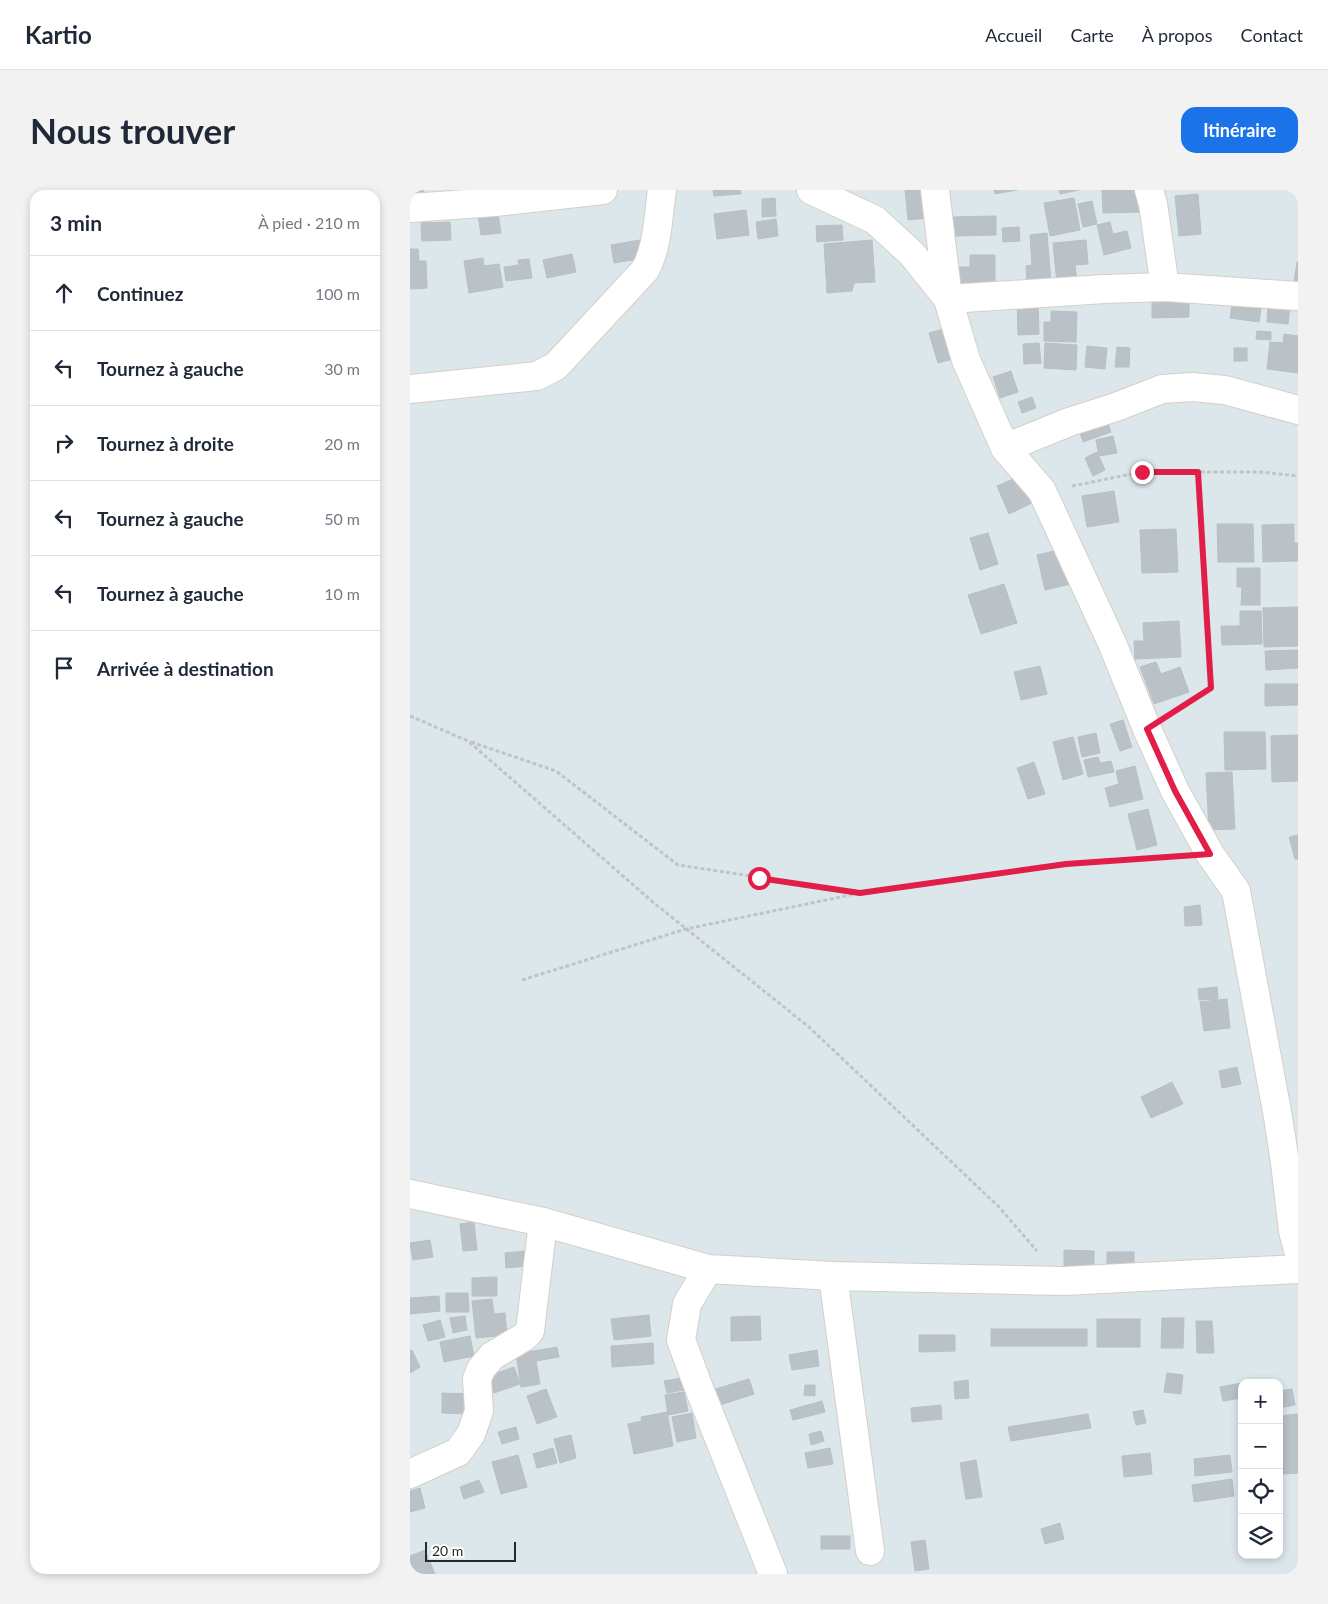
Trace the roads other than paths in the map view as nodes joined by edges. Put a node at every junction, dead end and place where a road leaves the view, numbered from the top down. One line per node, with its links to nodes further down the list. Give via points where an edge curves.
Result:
1 (603, 190): 6 (street)
2 (662, 190): 10 (street, via 654,248 648,265 556,366 537,376)
3 (811, 190): 9 (street, via 875,220 912,254)
4 (935, 190): 9 (street)
5 (1149, 190): 7 (street)
6 (410, 208)
7 (1165, 288): 8 (street); 9 (street)
8 (1298, 296)
9 (948, 299): 12 (street, via 966,360)
10 (410, 390)
11 (1298, 410): 12 (street, via 1225,390 1162,389)
12 (1004, 448): 15 (street, via 1042,491 1175,791 1210,854 1236,891 1286,1163)
13 (410, 1194): 14 (street)
14 (543, 1222): 16 (street); 19 (street, via 530,1331 492,1356 481,1369 478,1379 480,1411 471,1434 458,1452)
15 (1298, 1250)
16 (708, 1269): 18 (street); 21 (street, via 687,1304 681,1340)
17 (1298, 1269): 18 (street, via 1064,1281)
18 (833, 1276): 20 (street)
19 (410, 1474)
20 (870, 1551)
21 (773, 1574)

